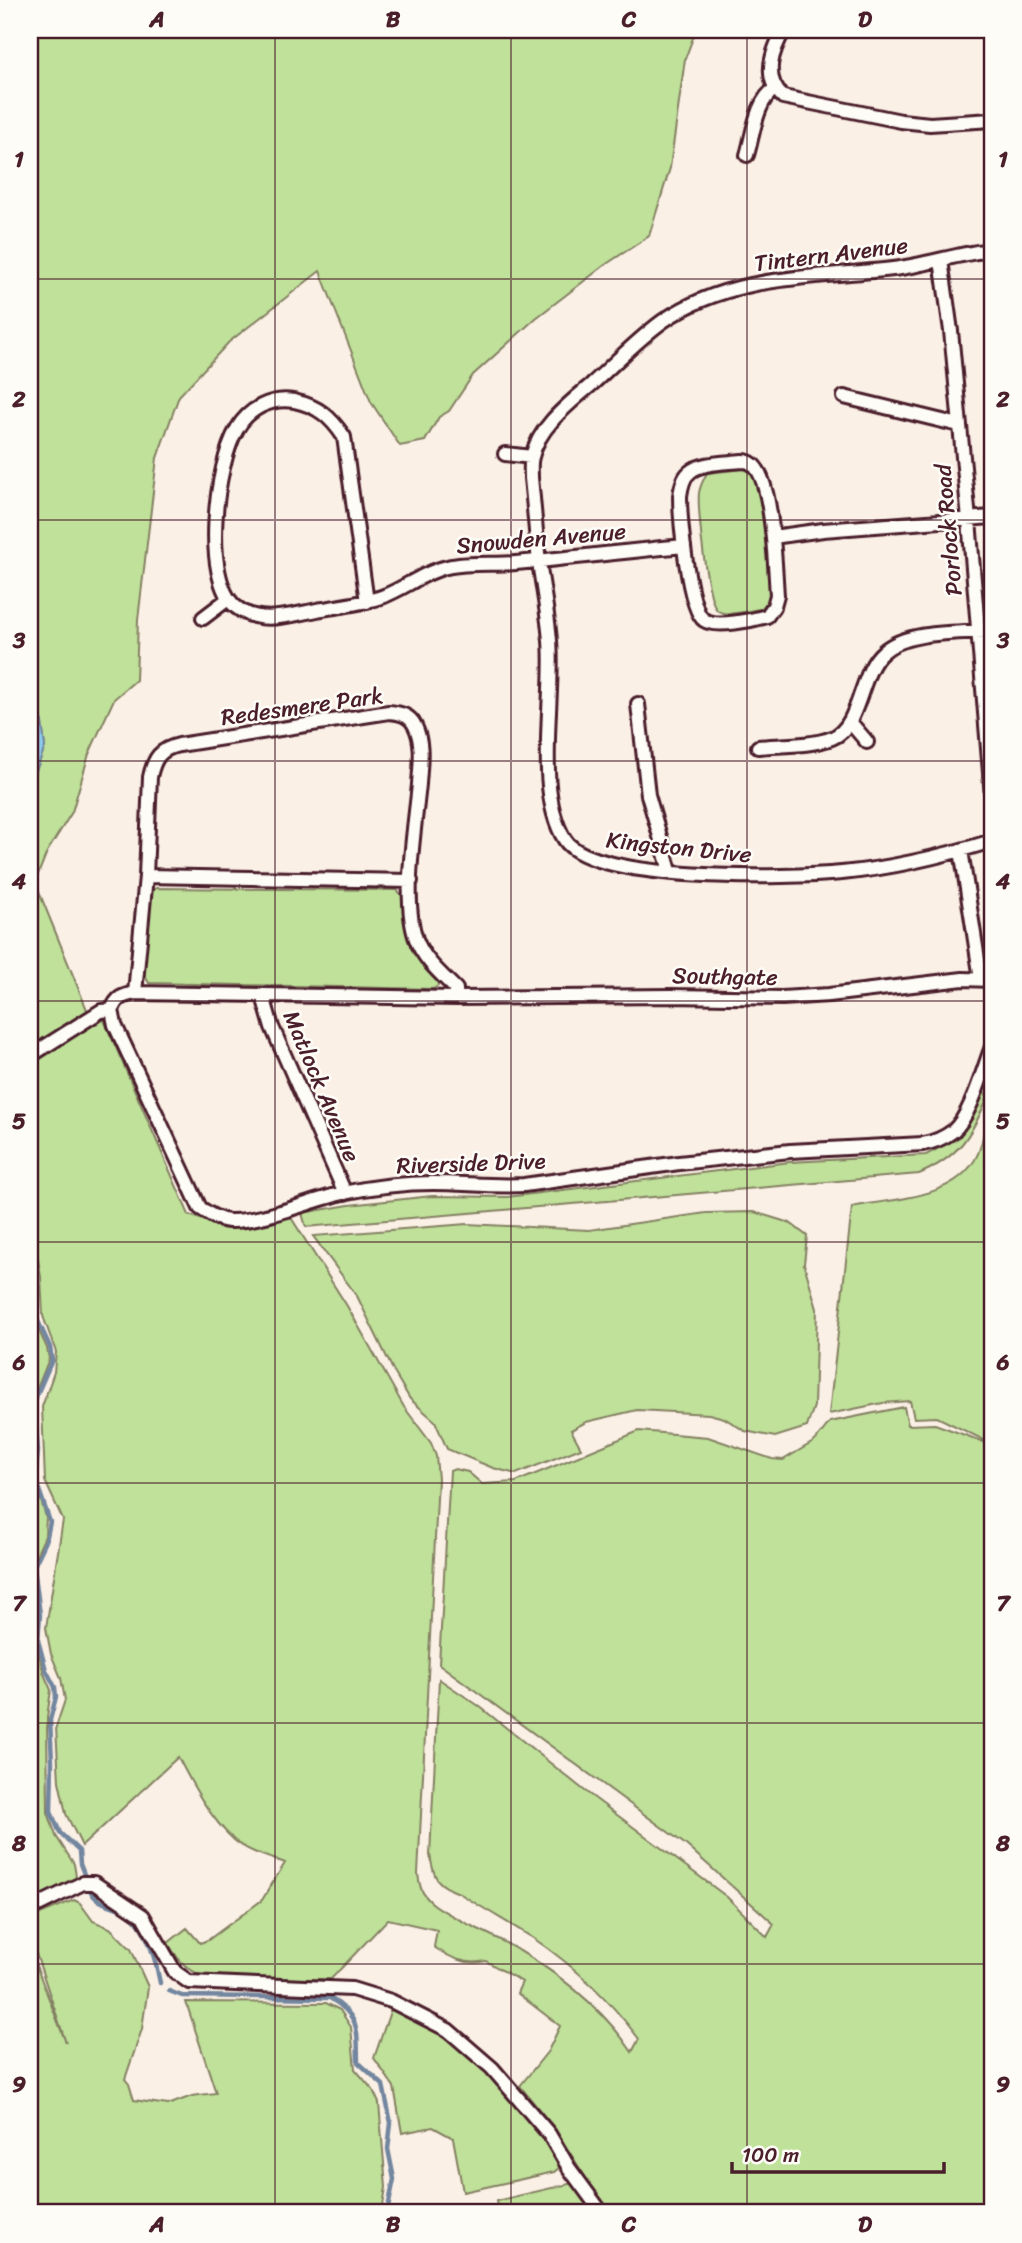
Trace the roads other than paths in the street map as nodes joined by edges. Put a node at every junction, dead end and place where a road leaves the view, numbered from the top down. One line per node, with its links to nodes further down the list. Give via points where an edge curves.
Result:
1 (783, 30): 2 (street, via 770,66)
2 (775, 89): 3 (street, via 783,97 901,121); 4 (street, via 761,108)
3 (992, 120)
4 (747, 155)
5 (992, 250): 6 (street, Tintern Avenue)
6 (942, 260): 8 (street, Porlock Road); 10 (street, Tintern Avenue, via 857,273 780,278 683,308 578,396 549,425)
7 (844, 397): 8 (street)
8 (959, 425): 12 (street, Porlock Road)
9 (505, 454): 10 (street)
10 (531, 457): 15 (street)
11 (992, 517): 12 (street)
12 (970, 520): 13 (street); 20 (street, Porlock Road)
13 (773, 537): 14 (street, via 757,469 742,461 688,473 680,495); 14 (street, via 774,606 767,616 713,624 696,611)
14 (684, 546): 15 (street, Snowden Avenue)
15 (539, 560): 17 (street, Snowden Avenue, via 447,567); 28 (street, Kingston Drive, via 551,644 548,752 555,818 575,851 593,860)
16 (228, 599): 17 (street, Snowden Avenue, via 254,617 273,618); 17 (street, via 216,553 225,460 237,429 252,410 289,400 323,411 344,437); 18 (street)
17 (367, 602)
18 (203, 618)
19 (992, 631): 20 (street)
20 (978, 632): 22 (street, via 908,639 883,651 871,665); 25 (street, Porlock Road)
21 (638, 704): 28 (street, via 648,794)
22 (850, 722): 23 (street); 24 (street, via 833,738)
23 (867, 742)
24 (758, 747)
25 (992, 797)
26 (992, 841): 27 (street, Kingston Drive)
27 (961, 850): 28 (street, Kingston Drive, via 919,862 842,873 734,877); 31 (street)
28 (670, 871)
29 (146, 876): 30 (street); 30 (street, Redesmere Park, via 150,777 153,762 168,747 389,712 409,718 419,737); 32 (street, Redesmere Park)
30 (411, 881): 34 (street, Redesmere Park, via 416,940 456,989)
31 (987, 979): 34 (street, Southgate, via 782,998)
32 (135, 993): 33 (street); 35 (street, via 121,996)
33 (265, 995): 34 (street); 38 (street, Matlock Avenue, via 272,1027)
34 (456, 998)
35 (112, 1010): 37 (street, via 101,1011); 38 (street, Riverside Drive, via 200,1208 228,1221)
36 (992, 1047): 38 (street, Riverside Drive, via 968,1110 955,1130 937,1141 790,1151 524,1185 410,1184)
37 (30, 1056)
38 (345, 1193)
39 (30, 1909): 40 (street, via 94,1883 143,1916 175,1972 189,1982 352,1989 391,2001 449,2029 492,2068 550,2134)
40 (602, 2213)

